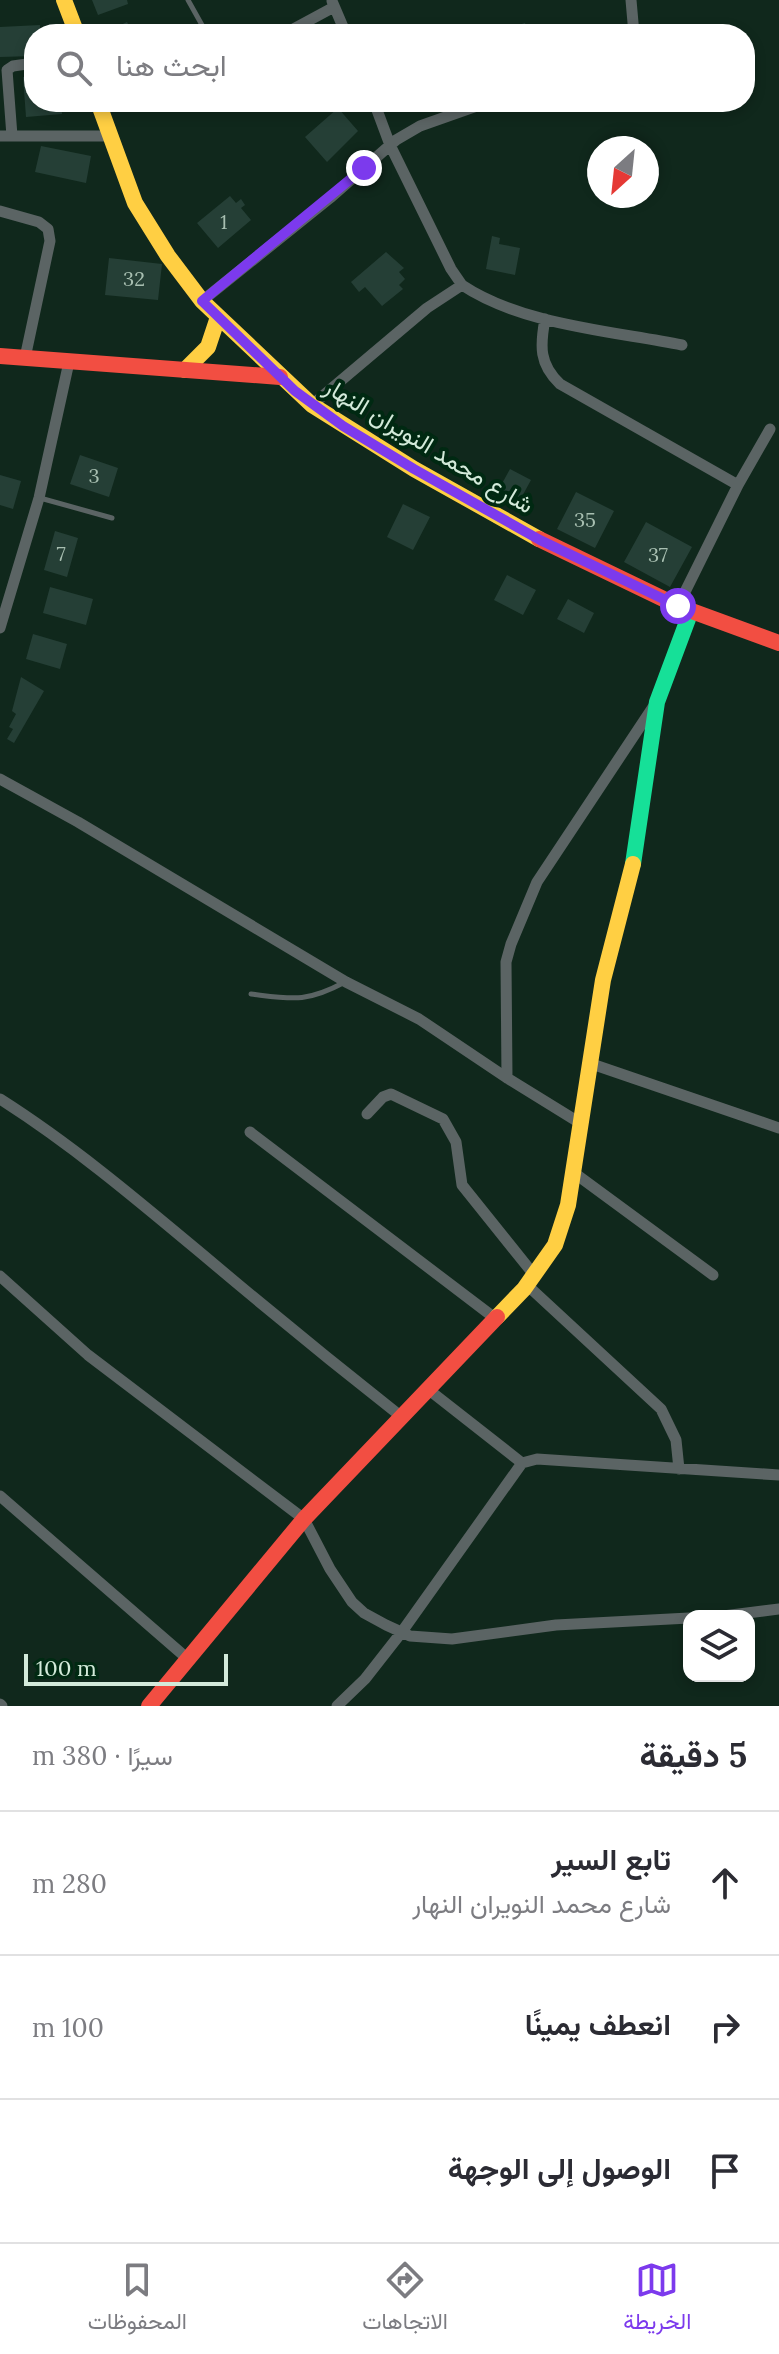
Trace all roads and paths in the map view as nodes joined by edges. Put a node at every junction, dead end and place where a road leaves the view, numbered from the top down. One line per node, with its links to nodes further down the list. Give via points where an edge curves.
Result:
1 (64, 0): 5 (street)
2 (188, 0): 6 (lane)
3 (631, 0): 9 (street)
4 (333, 3): 7 (street); 8 (street)
5 (73, 24)
6 (201, 24)
7 (300, 24)
8 (342, 24)
9 (633, 24)
10 (24, 64): 14 (street, via 7,70)
11 (101, 112): 15 (street, شارع محمد النويران النهار)
12 (378, 112): 16 (street)
13 (460, 112): 16 (street, via 420,126)
14 (6, 136): 15 (street)
15 (108, 136): 19 (street, شارع محمد النويران النهار, via 135,203)
16 (390, 145): 18 (street); 19 (street)
17 (0, 211): 24 (street, via 48,229 50,241)
18 (462, 285): 21 (street); 28 (street)
19 (202, 301): 20 (street, شارع محمد النويران النهار)
20 (218, 317): 26 (street, via 205,354); 27 (street, شارع محمد النويران النهار)
21 (545, 319): 22 (street); 30 (street, via 541,356 553,378)
22 (682, 345)
23 (0, 356): 24 (street)
24 (25, 358): 25 (street)
25 (69, 362): 26 (street); 31 (street)
26 (185, 370): 27 (street)
27 (280, 377): 28 (street, شارع محمد النويران النهار)
28 (312, 405): 33 (street, شارع محمد النويران النهار, via 497,516)
29 (770, 429): 30 (street)
30 (738, 485): 33 (street)
31 (39, 498): 32 (lane); 34 (street)
32 (112, 518)
33 (685, 609): 35 (street, شارع محمد النويران النهار); 36 (street)
34 (0, 628)
35 (779, 643)
36 (657, 702): 40 (street, via 633,863 603,980); 41 (street, via 537,882 511,944 506,962)
37 (0, 779): 38 (street)
38 (346, 982): 39 (lane, via 310,998); 41 (street, via 419,1019)
39 (251, 994)
40 (589, 1063): 44 (street); 45 (street)
41 (507, 1078): 44 (street)
42 (0, 1099): 53 (street, via 158,1218)
43 (367, 1114): 50 (street, via 391,1094 443,1119 456,1142 462,1185)
44 (580, 1123): 47 (street)
45 (779, 1128)
46 (250, 1132): 51 (street)
47 (573, 1172): 48 (street); 50 (street, via 563,1226)
48 (713, 1275)
49 (0, 1276): 58 (street, via 88,1355)
50 (531, 1281): 51 (street); 55 (street, via 661,1409 676,1440)
51 (496, 1319): 52 (street)
52 (429, 1390): 53 (street); 54 (street)
53 (403, 1418): 58 (street)
54 (522, 1463): 55 (street, via 537,1459); 62 (street)
55 (679, 1469): 56 (street)
56 (779, 1475)
57 (0, 1496): 63 (street)
58 (304, 1519): 62 (street, via 352,1602); 63 (street)
59 (779, 1609): 60 (street)
60 (755, 1612)
61 (683, 1618): 62 (street, via 556,1625 452,1639)
62 (401, 1633): 65 (street)
63 (189, 1660): 64 (street)
64 (149, 1706)
65 (337, 1706)

